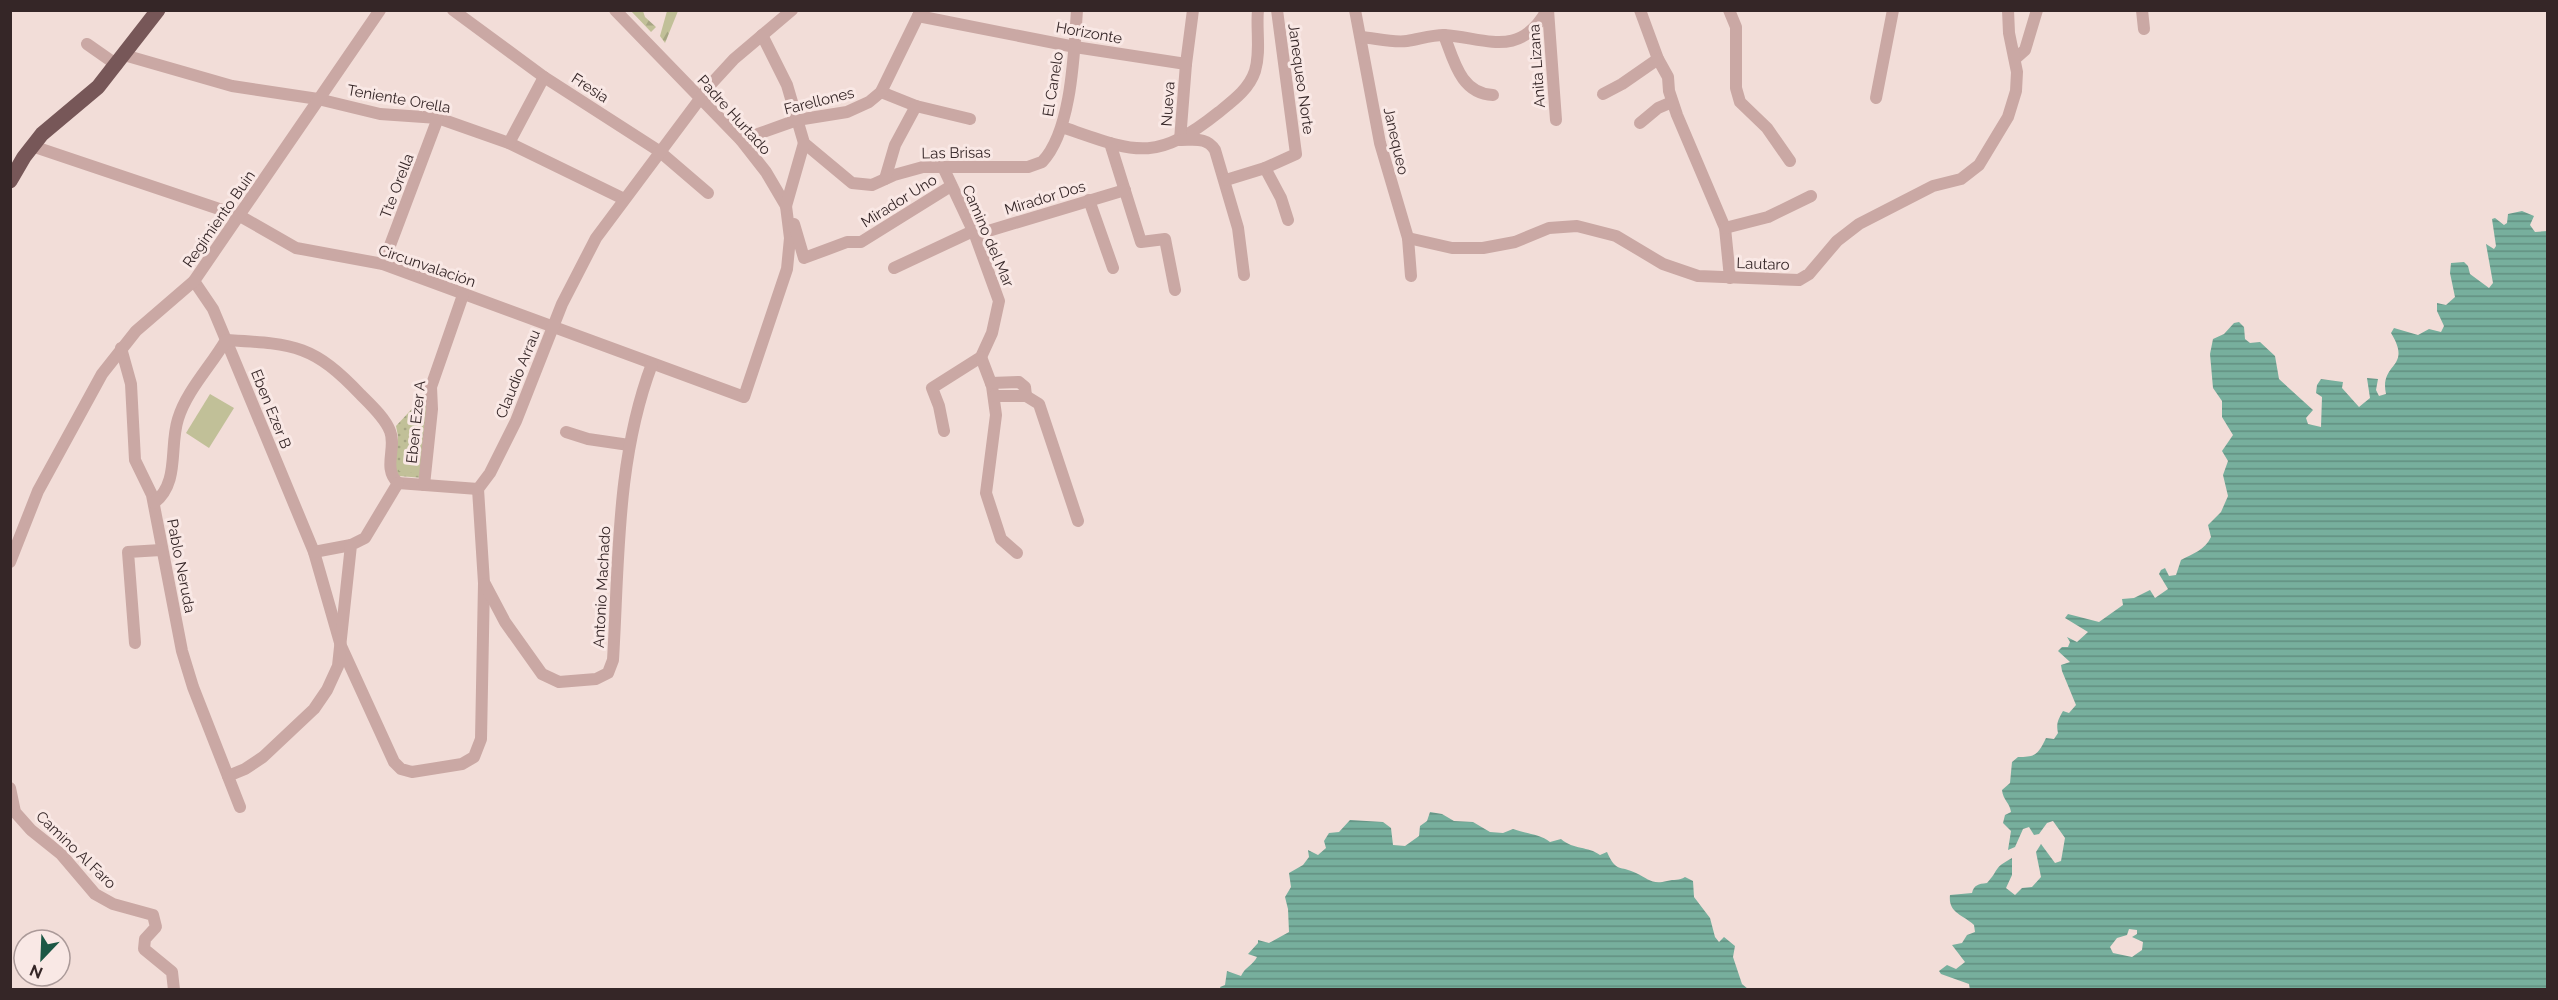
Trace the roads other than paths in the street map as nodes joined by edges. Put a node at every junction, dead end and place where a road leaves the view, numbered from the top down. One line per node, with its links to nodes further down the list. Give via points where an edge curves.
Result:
1 (158, 10): 27 (main road)
2 (380, 10): 35 (street, Regimiento Buin)
3 (453, 10): 29 (street, Fresia)
4 (615, 10): 33 (street, Padre Hurtado)
5 (792, 10): 20 (street, Claudio Arrau)
6 (1077, 10): 24 (street, El Canelo)
7 (1193, 10): 28 (street, Nueva)
8 (1258, 10): 45 (street, via 1258,55 1251,81 1238,97)
9 (1277, 10): 53 (street, Janequeo Norte, via 1296,154)
10 (1355, 10): 22 (street, Janequeo)
11 (1547, 10): 21 (street, via 1523,36 1509,42 1489,43); 41 (street, Anita Lizana)
12 (1640, 10): 26 (street)
13 (1729, 10): 51 (street, via 1736,27 1737,95)
14 (1893, 10): 34 (street)
15 (2008, 10): 25 (street)
16 (2037, 10): 25 (street, via 2025,50)
17 (2142, 10): 19 (street)
18 (919, 13): 24 (street, Horizonte); 30 (street)
19 (2144, 29)
20 (762, 35): 33 (street, Claudio Arrau, via 722,71); 40 (street, via 780,68)
21 (1444, 35): 22 (street, via 1400,41); 32 (street, via 1466,84 1476,92)
22 (1361, 37): 68 (street, Janequeo, via 1382,153)
23 (87, 44): 27 (street, Teniente Orella)
24 (1075, 47): 28 (street, Horizonte); 43 (street, El Canelo)
25 (2016, 58): 74 (street, Lautaro, via 2017,82 2011,111 1974,170 1859,224 1799,280)
26 (1658, 59): 31 (street); 36 (street, via 1668,77)
27 (120, 60): 35 (street, Teniente Orella, via 232,86); 49 (main road, via 89,96 53,123)
28 (1186, 64): 45 (street, Nueva)
29 (544, 77): 46 (street); 50 (street, Fresia)
30 (881, 92): 37 (street); 40 (street, Farellones, via 855,109)
31 (1603, 94)
32 (1493, 95)
33 (700, 98): 44 (street, Padre Hurtado); 50 (street, Claudio Arrau)
34 (1876, 98)
35 (318, 99): 38 (street, Teniente Orella, via 380,114); 64 (street, Regimiento Buin)
36 (1672, 102): 42 (street); 66 (street)
37 (916, 106): 39 (street); 54 (street, via 895,145)
38 (438, 118): 46 (street, Teniente Orella); 69 (street, Tte Orella)
39 (970, 119)
40 (797, 120): 44 (street, Farellones); 47 (street)
41 (1556, 120)
42 (1640, 123)
43 (1062, 127): 48 (street); 52 (street, Las Brisas, via 1045,159 1033,166)
44 (741, 140): 63 (street, Padre Hurtado, via 766,172)
45 (1180, 140): 48 (street, via 1148,150); 55 (street, Nueva, via 1211,144)
46 (509, 143): 61 (street, Teniente Orella)
47 (804, 143): 54 (street, Las Brisas, via 852,183 866,186); 63 (street)
48 (1110, 143): 58 (street)
49 (32, 146): 56 (main road); 64 (street, Circunvalación)
50 (659, 151): 59 (street, Fresia); 61 (street, Claudio Arrau)
51 (1790, 161)
52 (943, 167): 54 (street, Las Brisas, via 913,169); 57 (street, Camino del Mar)
53 (1265, 168): 55 (street, Janequeo Norte); 65 (street)
54 (885, 179)
55 (1226, 180): 72 (street, Nueva, via 1239,228)
56 (10, 182)
57 (951, 186): 63 (street, Mirador Uno, via 861,242 847,242 804,258 794,222); 67 (street, Camino del Mar)
58 (1125, 190): 62 (street, Mirador Dos); 76 (street, via 1141,242 1165,239)
59 (708, 194)
60 (1811, 196): 66 (street, via 1768,217)
61 (624, 200): 78 (street, Claudio Arrau, via 584,259)
62 (1089, 200): 67 (street, Mirador Dos); 71 (street)
63 (787, 212): 86 (street, Padre Hurtado, via 788,269)
64 (240, 216): 69 (street, Circunvalación, via 296,248); 75 (street, Regimiento Buin)
65 (1288, 220)
66 (1725, 228): 74 (street)
67 (974, 233): 70 (street, Mirador Dos); 81 (street, Camino del Mar, via 999,301 992,333)
68 (1407, 238): 73 (street, Janequeo); 74 (street, Lautaro, via 1437,246 1484,248 1515,242 1549,228 1577,226 1616,236 1663,264 1689,273)
69 (383, 264): 77 (street, Circunvalación)
70 (894, 268)
71 (1113, 268)
72 (1244, 275)
73 (1411, 276)
74 (1730, 278)
75 (194, 281): 79 (street, Eben Ezer B, via 213,309); 80 (street, Regimiento Buin, via 152,315)
76 (1175, 290)
77 (463, 295): 78 (street, Circunvalación); 91 (street, Eben Ezer A, via 431,387)
78 (553, 328): 82 (street, Circunvalación); 92 (street, Claudio Arrau, via 516,421)
79 (226, 340): 90 (street, via 294,346 337,369 388,427 392,441 390,471); 93 (street, Pablo Neruda, via 182,409 175,430 169,480); 97 (street, Eben Ezer B)
80 (121, 348): 93 (street, via 131,384 135,460); 99 (street, Regimiento Buin, via 93,388 38,491)
81 (981, 357): 83 (street); 87 (street, via 932,388)
82 (652, 364): 86 (street, Circunvalación); 89 (street, Antonio Machado)
83 (991, 383): 84 (street); 85 (street, via 1019,382 1025,387)
84 (994, 396): 85 (street); 98 (street, via 995,432 986,492 1002,539)
85 (1026, 396): 94 (street, via 1039,404 1044,414)
86 (744, 397)
87 (944, 431)
88 (566, 432): 89 (street)
89 (629, 445): 100 (street, Antonio Machado, via 613,660 608,673 596,679 559,682 542,675 505,622)
90 (398, 483): 91 (street, Eben Ezer A); 95 (street, via 365,538)
91 (424, 485): 92 (street, Eben Ezer A)
92 (478, 489): 100 (street)
93 (154, 502): 96 (street, Pablo Neruda)
94 (1078, 521)
95 (351, 545): 97 (street); 102 (street)
96 (161, 550): 101 (street, via 128,552); 103 (street, Pablo Neruda, via 188,669)
97 (314, 552): 102 (street, Eben Ezer B)
98 (1017, 553)
99 (10, 562)
100 (484, 583): 102 (street, Eben Ezer B, via 479,748 462,764 412,772 401,769 394,762)
101 (135, 643)
102 (341, 646): 103 (street, via 338,666 314,709 263,757)
103 (228, 776): 105 (street, Pablo Neruda)
104 (10, 788): 106 (street, Camino Al Faro, via 15,812 61,854 95,894 153,915 156,927 145,939 144,949 172,972)
105 (240, 807)
106 (174, 990)

